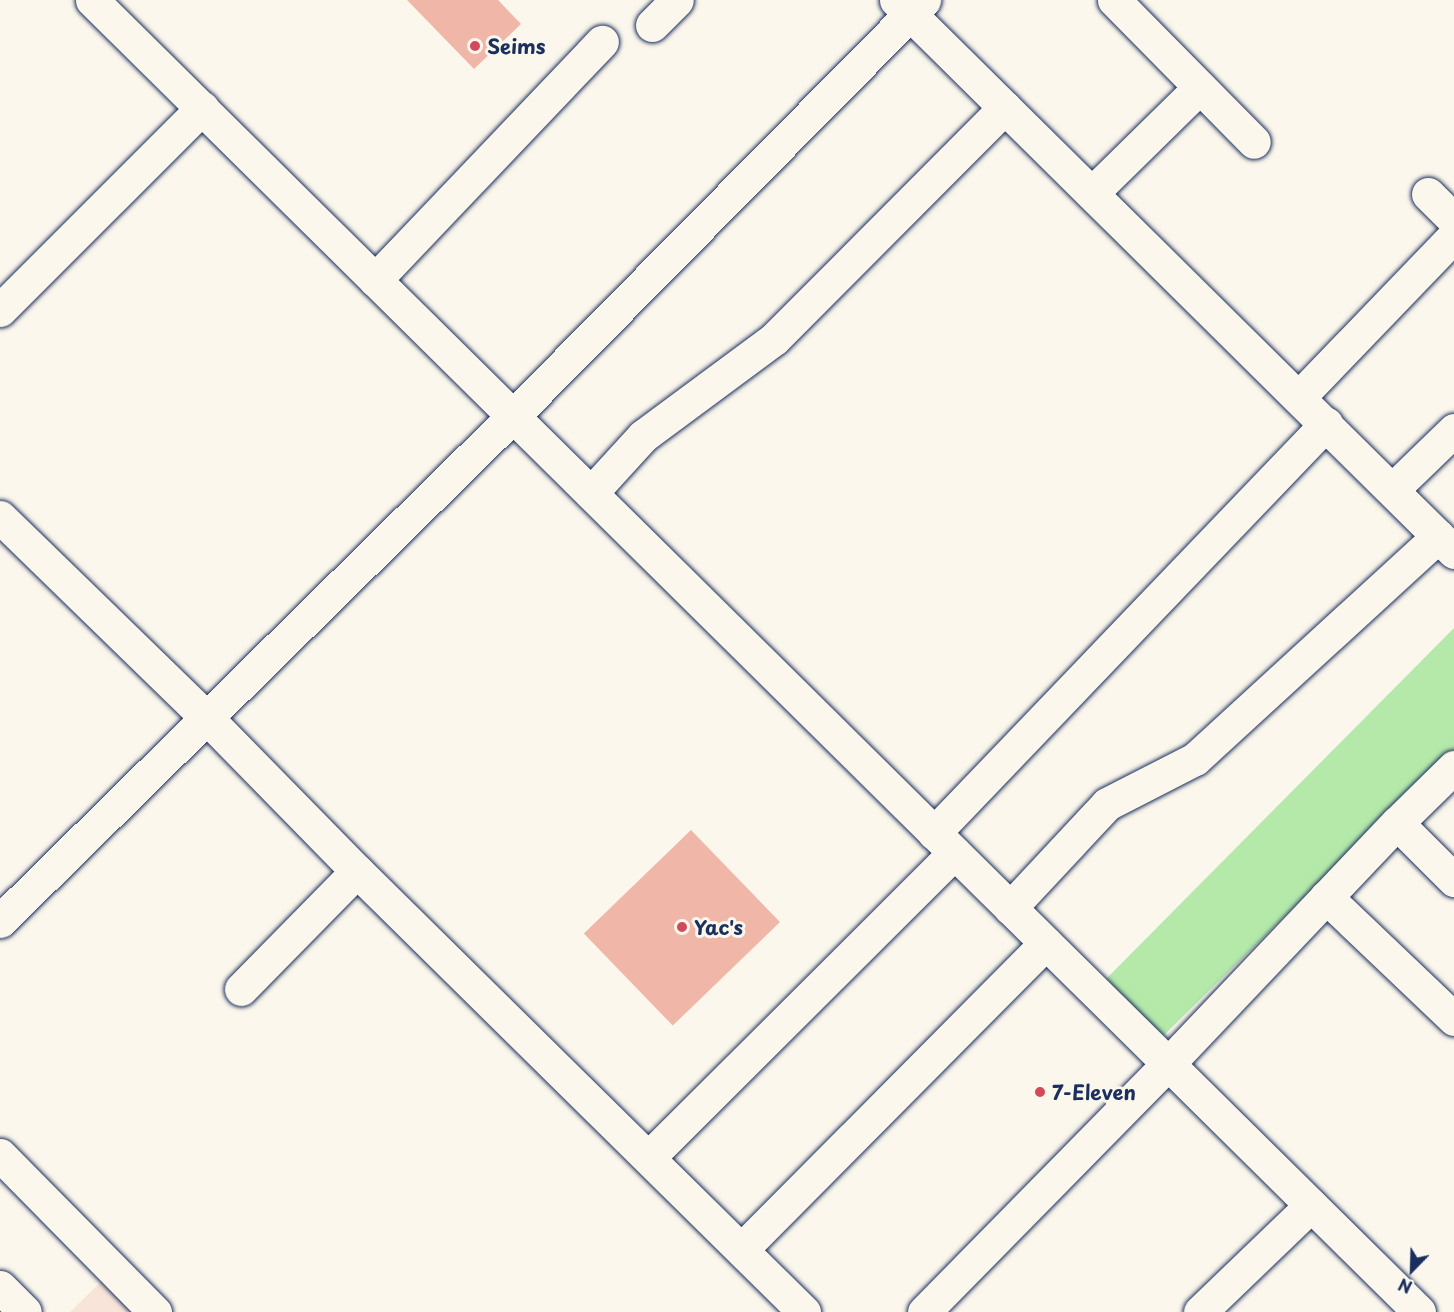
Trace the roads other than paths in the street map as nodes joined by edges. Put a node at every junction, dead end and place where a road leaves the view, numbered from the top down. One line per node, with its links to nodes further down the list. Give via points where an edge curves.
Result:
1 (92, 0): 9 (street)
2 (677, 0): 5 (street)
3 (1114, 0): 7 (street)
4 (910, 5): 8 (street); 18 (street)
5 (652, 25)
6 (602, 42): 15 (street)
7 (1200, 87): 10 (street); 11 (street)
8 (1005, 107): 11 (street); 22 (street, via 774,339 644,436)
9 (202, 108): 15 (street); 16 (street)
10 (1254, 142)
11 (1092, 193): 17 (street)
12 (1428, 194): 13 (street)
13 (1454, 219)
14 (1454, 236): 17 (street)
15 (375, 280): 18 (street)
16 (0, 310)
17 (1299, 397): 19 (street)
18 (513, 416): 22 (street); 25 (street)
19 (1326, 424): 21 (street); 28 (street)
20 (1454, 430): 21 (street)
21 (1393, 489): 24 (street)
22 (591, 493): 28 (street)
23 (0, 517): 25 (street)
24 (1446, 544): 32 (street, via 1195,759 1107,804)
25 (206, 717): 29 (street); 33 (street)
26 (1454, 767): 27 (street)
27 (1397, 823): 30 (street); 31 (street)
28 (944, 843): 32 (street); 39 (street)
29 (357, 871): 35 (street); 39 (street)
30 (1454, 880)
31 (1326, 897): 36 (street); 37 (street)
32 (1010, 908): 34 (street)
33 (0, 921)
34 (1046, 943): 37 (street); 41 (street)
35 (241, 989)
36 (1454, 1019)
37 (1168, 1064): 40 (street); 46 (street)
38 (0, 1155): 44 (street)
39 (649, 1157): 41 (street)
40 (1311, 1205): 47 (street); 48 (street)
41 (742, 1250): 45 (street)
42 (0, 1287): 43 (street)
43 (25, 1312)
44 (155, 1312)
45 (804, 1312)
46 (924, 1312)
47 (1200, 1312)
48 (1419, 1312)

